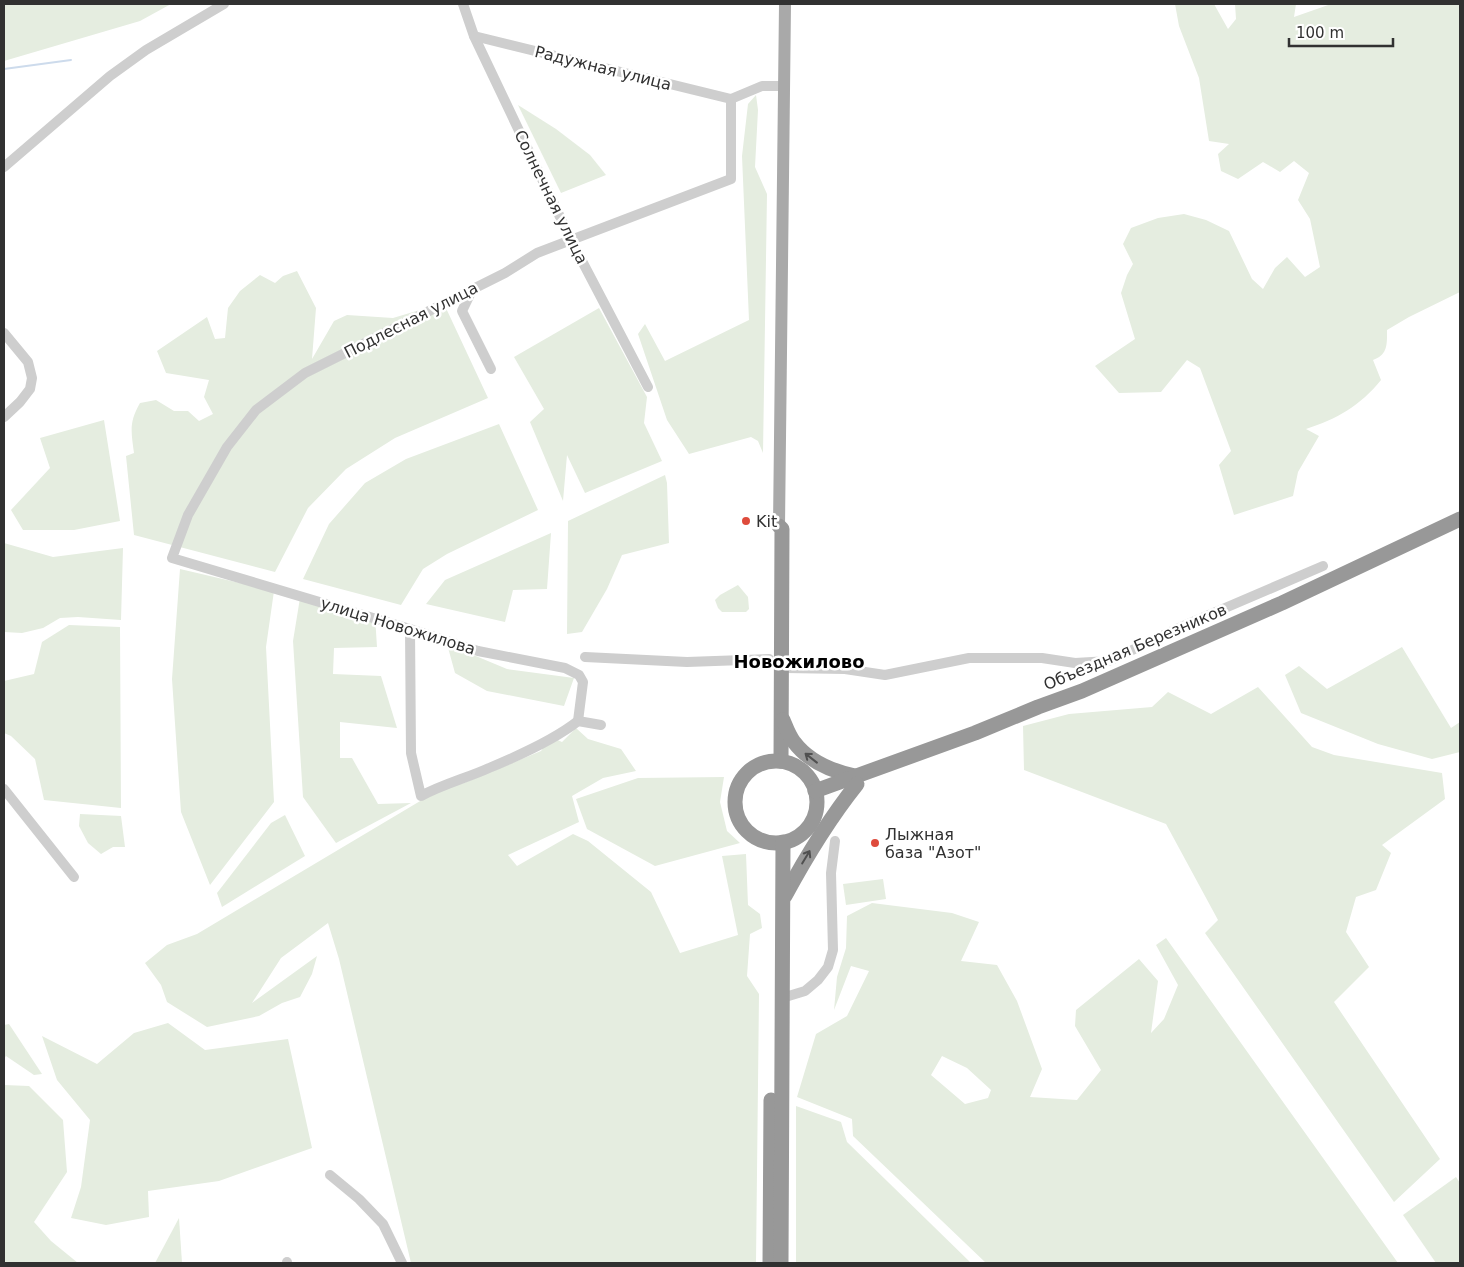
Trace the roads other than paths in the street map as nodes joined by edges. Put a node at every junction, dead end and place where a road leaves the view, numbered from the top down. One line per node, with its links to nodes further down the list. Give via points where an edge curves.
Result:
1 (224, 4): 7 (street, via 146,50 110,76)
2 (463, 4): 4 (street, Солнечная улица)
3 (785, 4): 5 (main road)
4 (474, 36): 6 (street, Радужная улица); 8 (street, Солнечная улица)
5 (785, 86): 6 (street, via 762,86); 16 (main road)
6 (731, 99): 8 (street, Подлесная улица, via 731,179)
7 (4, 168)
8 (571, 240): 9 (street, Подлесная улица, via 537,253); 12 (street, Солнечная улица)
9 (472, 288): 11 (street, via 462,311); 17 (street, Подлесная улица, via 305,373 256,410 227,447 188,516)
10 (4, 333): 13 (street, via 28,362 32,378 30,389)
11 (491, 369)
12 (648, 387)
13 (4, 417)
14 (1460, 519): 27 (highway, Объездная Березников, via 1282,603 1082,691)
15 (1460, 525): 27 (highway, Объездная Березников, via 1258,622 1096,691)
16 (779, 526): 23 (highway, via 782,529); 26 (highway)
17 (172, 558): 19 (street, улица Новожилова)
18 (1323, 566): 22 (street, via 1109,661 1075,663 1042,658 969,658 885,675 845,669)
19 (410, 629): 24 (street, улица Новожилова, via 478,651 565,668 579,675 583,689); 24 (street, via 411,753 422,796 489,768 565,731)
20 (585, 658): 21 (street, via 687,662)
21 (769, 659)
22 (786, 668)
23 (781, 716): 26 (highway); 27 (highway, one-way to 23, via 812,760 793,742)
24 (578, 721): 25 (street)
25 (601, 724)
26 (778, 761): 29 (highway, via 800,769 810,779); 31 (highway, via 762,763 745,775 735,799 739,819 746,830 757,838)
27 (856, 780): 29 (highway, Объездная Березников); 33 (highway, one-way to 27, via 806,857)
28 (4, 789): 32 (street)
29 (816, 795): 31 (highway, via 814,818 807,829 796,838)
30 (835, 840): 34 (street, via 831,873 833,950 828,967 805,991)
31 (779, 843): 33 (highway); 37 (highway, via 774,876)
32 (74, 877)
33 (783, 900): 34 (highway)
34 (782, 998): 38 (highway)
35 (330, 1175): 36 (street, via 383,1224)
36 (402, 1263)
37 (770, 1263)
38 (781, 1263)

